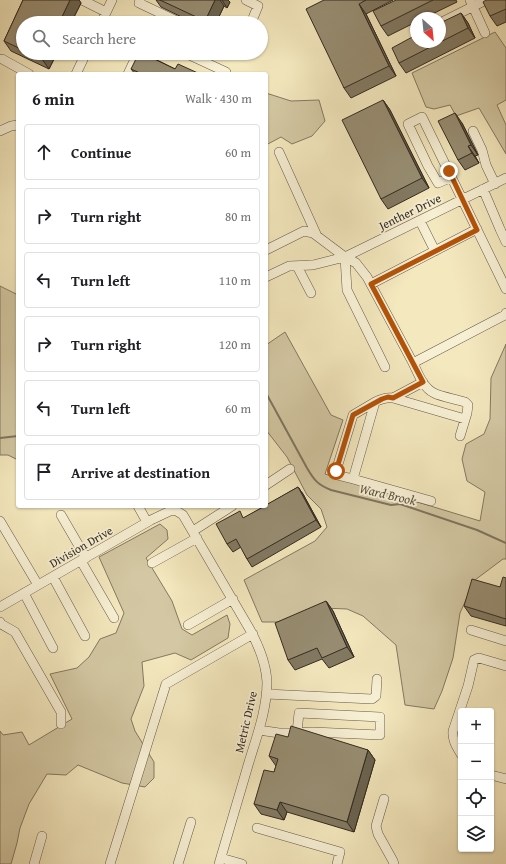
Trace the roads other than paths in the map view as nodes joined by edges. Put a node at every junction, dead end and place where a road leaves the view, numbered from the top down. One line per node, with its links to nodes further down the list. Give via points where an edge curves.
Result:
1 (82, 0): 7 (street)
2 (112, 0): 7 (street)
3 (140, 0): 9 (street, via 139,3)
4 (246, 0): 10 (street, via 258,6)
5 (486, 0): 6 (street)
6 (471, 3): 11 (street); 12 (street)
7 (106, 12): 8 (street)
8 (104, 16)
9 (166, 16)
10 (254, 16)
11 (446, 19)
12 (486, 33)
13 (2, 59): 17 (street)
14 (83, 60): 18 (street)
15 (135, 60): 19 (street)
16 (200, 60): 20 (street)
17 (25, 72)
18 (77, 72)
19 (129, 72)
20 (226, 72)
21 (16, 125): 23 (street)
22 (473, 130): 27 (street)
23 (0, 131)
24 (280, 152): 32 (street)
25 (452, 177): 25 (street, via 422,117 408,124 438,183); 29 (street)
26 (506, 178): 27 (street, Jenther Drive)
27 (494, 184): 28 (street, Jenther Drive)
28 (484, 189): 29 (street, Jenther Drive); 33 (street)
29 (462, 200): 30 (street, Jenther Drive); 31 (street)
30 (420, 221): 35 (street); 36 (street, Jenther Drive)
31 (477, 230): 35 (street); 40 (street)
32 (317, 236): 34 (street, via 304,231); 36 (street)
33 (506, 242)
34 (268, 249)
35 (435, 251): 39 (street)
36 (345, 257): 37 (street, Jenther Drive, via 313,265); 39 (street, via 356,263); 44 (street, via 347,290)
37 (296, 266): 38 (street, Jenther Drive, via 289,266); 41 (street)
38 (268, 276)
39 (371, 284): 43 (street)
40 (506, 289)
41 (311, 293)
42 (506, 313): 43 (street)
43 (413, 363): 45 (street)
44 (385, 367)
45 (423, 382): 46 (street); 48 (street, via 434,393 465,402 468,405)
46 (393, 398): 47 (street, via 388,397); 48 (street)
47 (375, 402): 51 (street); 51 (street, via 353,415 335,473)
48 (466, 419): 49 (street)
49 (460, 436)
50 (290, 470): 52 (street)
51 (352, 479): 53 (street)
52 (268, 484)
53 (431, 501)
54 (139, 508): 59 (street)
55 (178, 508): 59 (street, Division Drive); 60 (street, Metric Drive)
56 (229, 508): 60 (street)
57 (61, 514): 61 (street)
58 (0, 521): 64 (street)
59 (147, 522): 61 (street, Division Drive)
60 (195, 534): 62 (street); 66 (street, Metric Drive)
61 (83, 559): 63 (street, Division Drive); 68 (street)
62 (152, 563)
63 (53, 577): 64 (street, Division Drive); 73 (street)
64 (38, 585): 65 (street, Division Drive)
65 (24, 593): 67 (street, Division Drive); 75 (street)
66 (233, 599): 70 (street); 72 (street, Metric Drive)
67 (0, 607)
68 (114, 618)
69 (0, 622): 79 (street, via 16,632 62,712)
70 (188, 625)
71 (471, 630): 74 (street)
72 (253, 634): 78 (street, Metric Drive, via 263,662); 91 (street, via 166,684)
73 (85, 636)
74 (506, 641)
75 (53, 648)
76 (506, 666): 82 (street, via 479,658 474,660 452,736)
77 (376, 679): 78 (street, via 376,696 372,699)
78 (266, 694): 80 (street, Metric Drive)
79 (61, 724)
80 (259, 730): 81 (street); 89 (street, Metric Drive)
81 (297, 732): 81 (street, via 380,734 380,717 299,713)
82 (458, 748)
83 (494, 776): 84 (street)
84 (506, 779)
85 (384, 800): 95 (street, via 376,826)
86 (191, 822): 92 (street)
87 (257, 828): 94 (street, via 340,852)
88 (42, 836): 90 (street)
89 (220, 861): 93 (street)
90 (34, 864)
91 (110, 864)
92 (178, 864)
93 (242, 864)
94 (337, 864)
95 (394, 864)

